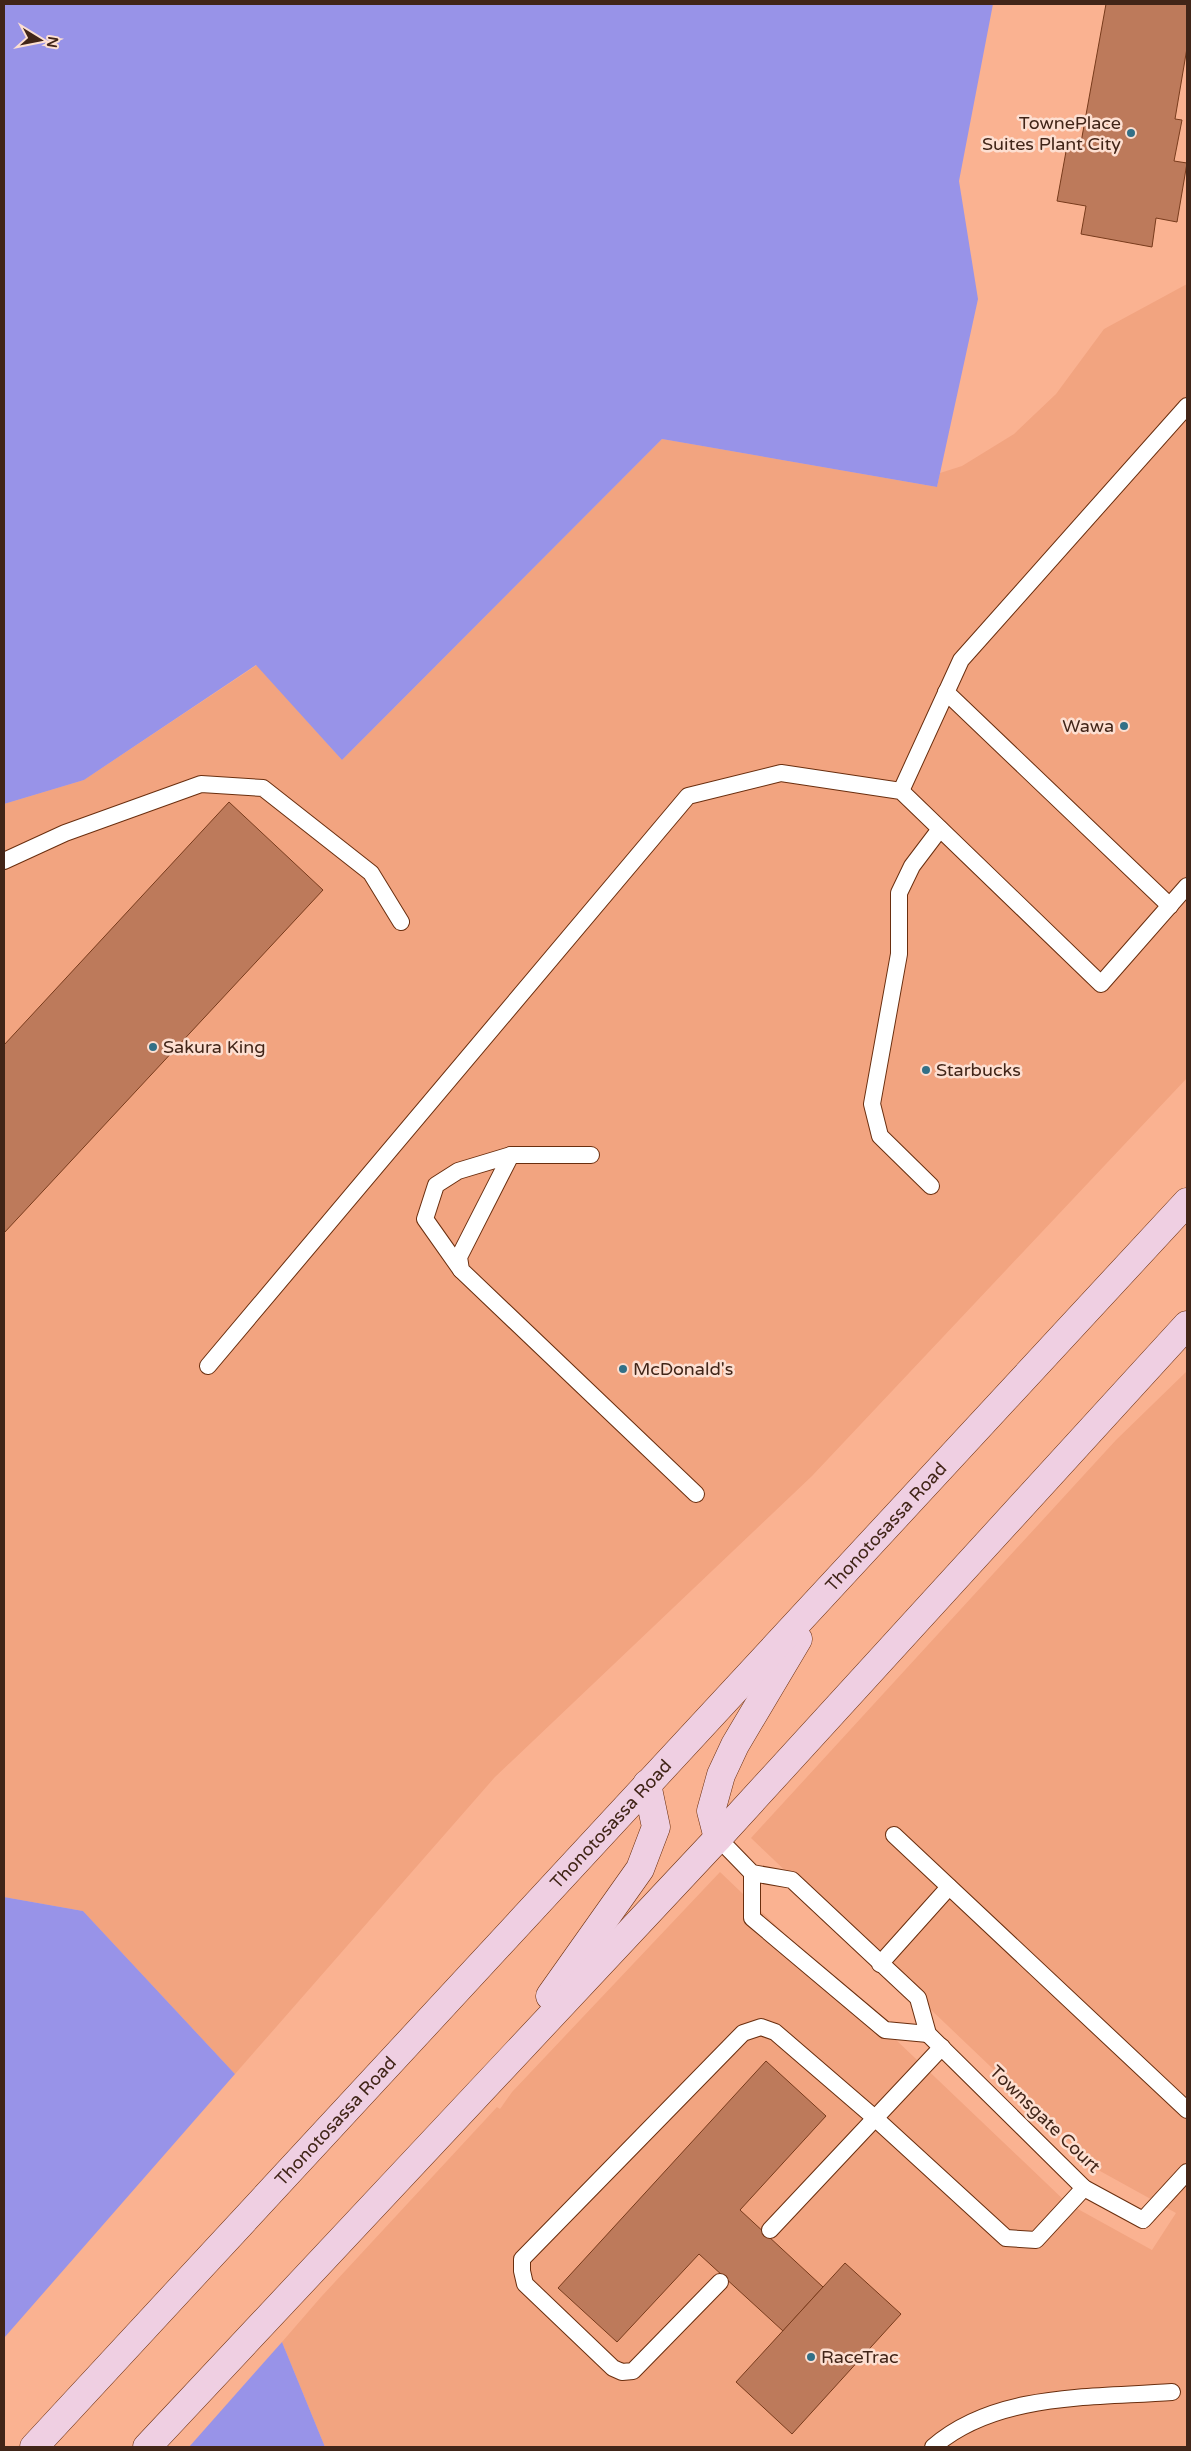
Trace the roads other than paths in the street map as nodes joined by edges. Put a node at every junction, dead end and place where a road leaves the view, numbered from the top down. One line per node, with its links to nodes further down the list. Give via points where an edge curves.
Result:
1 (1187, 406): 2 (lane, via 961,660)
2 (946, 692): 3 (lane); 7 (lane)
3 (901, 791): 4 (lane); 15 (lane, via 781,773 688,796)
4 (940, 829): 7 (lane, via 1101,984); 11 (lane, via 912,866 899,893 898,954 872,1104 880,1136)
5 (4, 861): 8 (lane, via 65,832 201,784 263,788 371,873)
6 (1187, 886): 7 (lane)
7 (1170, 906)
8 (402, 922)
9 (511, 1155): 10 (lane); 13 (lane, via 459,1257); 13 (lane, via 458,1171 436,1185 425,1219)
10 (591, 1156)
11 (931, 1186)
12 (1187, 1202): 17 (main road, Thonotosassa Road)
13 (461, 1270): 16 (lane)
14 (1187, 1325): 20 (main road)
15 (208, 1366)
16 (696, 1494)
17 (828, 1591): 18 (main road, Thonotosassa Road); 20 (main road, via 735,1744 721,1775 711,1811)
18 (647, 1784): 26 (main road, via 656,1827 640,1869); 34 (main road, Thonotosassa Road)
19 (894, 1835): 22 (lane)
20 (718, 1838): 21 (lane); 26 (main road)
21 (752, 1874): 23 (lane, via 792,1880); 24 (lane, via 752,1918 886,2030)
22 (949, 1887): 23 (lane); 27 (lane)
23 (880, 1964): 24 (lane, via 918,1998)
24 (928, 2034): 25 (lane, Townsgate Court)
25 (942, 2047): 28 (lane); 30 (lane, Townsgate Court)
26 (491, 2079): 35 (main road)
27 (1187, 2110)
28 (876, 2119): 30 (lane, via 1006,2238 1036,2240); 31 (lane); 32 (lane, via 775,2032 761,2027 743,2033 522,2259 525,2284 613,2368 622,2372 633,2370)
29 (1187, 2172): 30 (lane, Townsgate Court, via 1143,2220)
30 (1084, 2188)
31 (770, 2230)
32 (720, 2282)
33 (1172, 2392): 36 (lane, via 1013,2407 973,2421)
34 (34, 2447)
35 (147, 2447)
36 (932, 2447)

